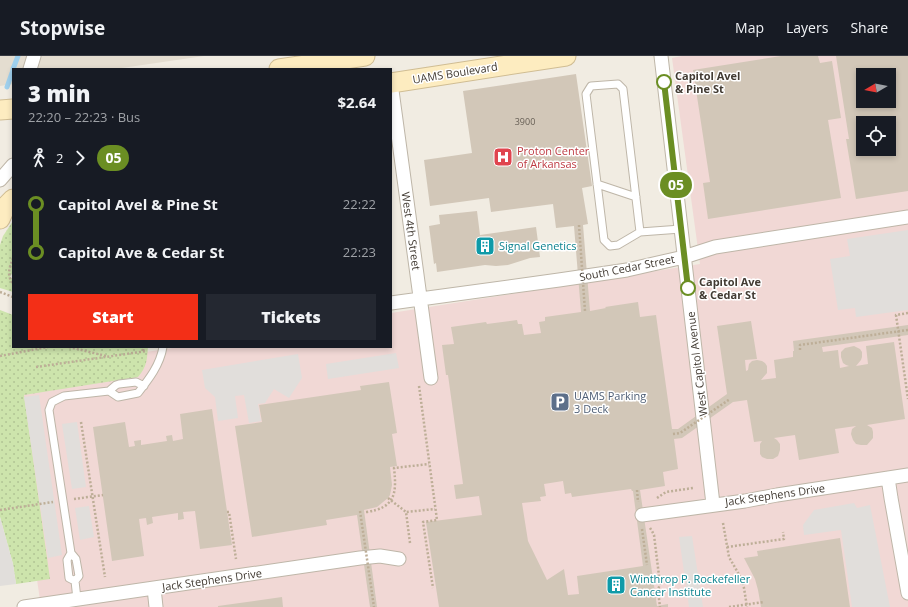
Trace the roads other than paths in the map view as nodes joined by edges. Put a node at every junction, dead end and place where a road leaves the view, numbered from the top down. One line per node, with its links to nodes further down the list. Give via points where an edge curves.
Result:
1 (34, 56): 5 (street)
2 (365, 56): 6 (main road)
3 (566, 56): 7 (main road, UAMS Boulevard)
4 (661, 56): 18 (street, West Capitol Avenue)
5 (30, 68)
6 (286, 68)
7 (392, 83)
8 (392, 90): 21 (street, West 4th Street)
9 (12, 109): 10 (main road)
10 (0, 110)
11 (12, 166): 12 (street)
12 (0, 180)
13 (597, 184): 14 (lane); 14 (lane, via 586,94 591,86 618,84 623,89); 19 (lane, via 604,240 610,246 618,246)
14 (636, 197): 19 (lane)
15 (12, 199): 17 (main road)
16 (908, 217): 20 (street, South Cedar Street, via 715,247)
17 (0, 219)
18 (681, 229): 19 (lane); 20 (street, West Capitol Avenue)
19 (640, 232)
20 (684, 257): 21 (street, South Cedar Street, via 627,270); 29 (street, West Capitol Avenue)
21 (420, 299): 22 (street, South Cedar Street); 24 (street, West 4th Street)
22 (392, 303)
23 (163, 348): 25 (lane, via 159,362)
24 (431, 378)
25 (144, 386): 26 (lane, via 136,382 119,384); 26 (lane, via 138,393 118,397)
26 (109, 391): 34 (lane, via 64,396 52,402 49,410 71,553 67,560 70,578 75,581)
27 (908, 475): 28 (street, Jack Stephens Drive)
28 (888, 478): 29 (street, Jack Stephens Drive); 33 (street)
29 (713, 504): 30 (street, Jack Stephens Drive)
30 (642, 515)
31 (399, 559): 32 (street, Jack Stephens Drive, via 380,556 360,558)
32 (154, 588): 34 (street, Jack Stephens Drive); 36 (street)
33 (908, 593)
34 (77, 599): 35 (street, Jack Stephens Drive)
35 (24, 607)
36 (156, 607)

